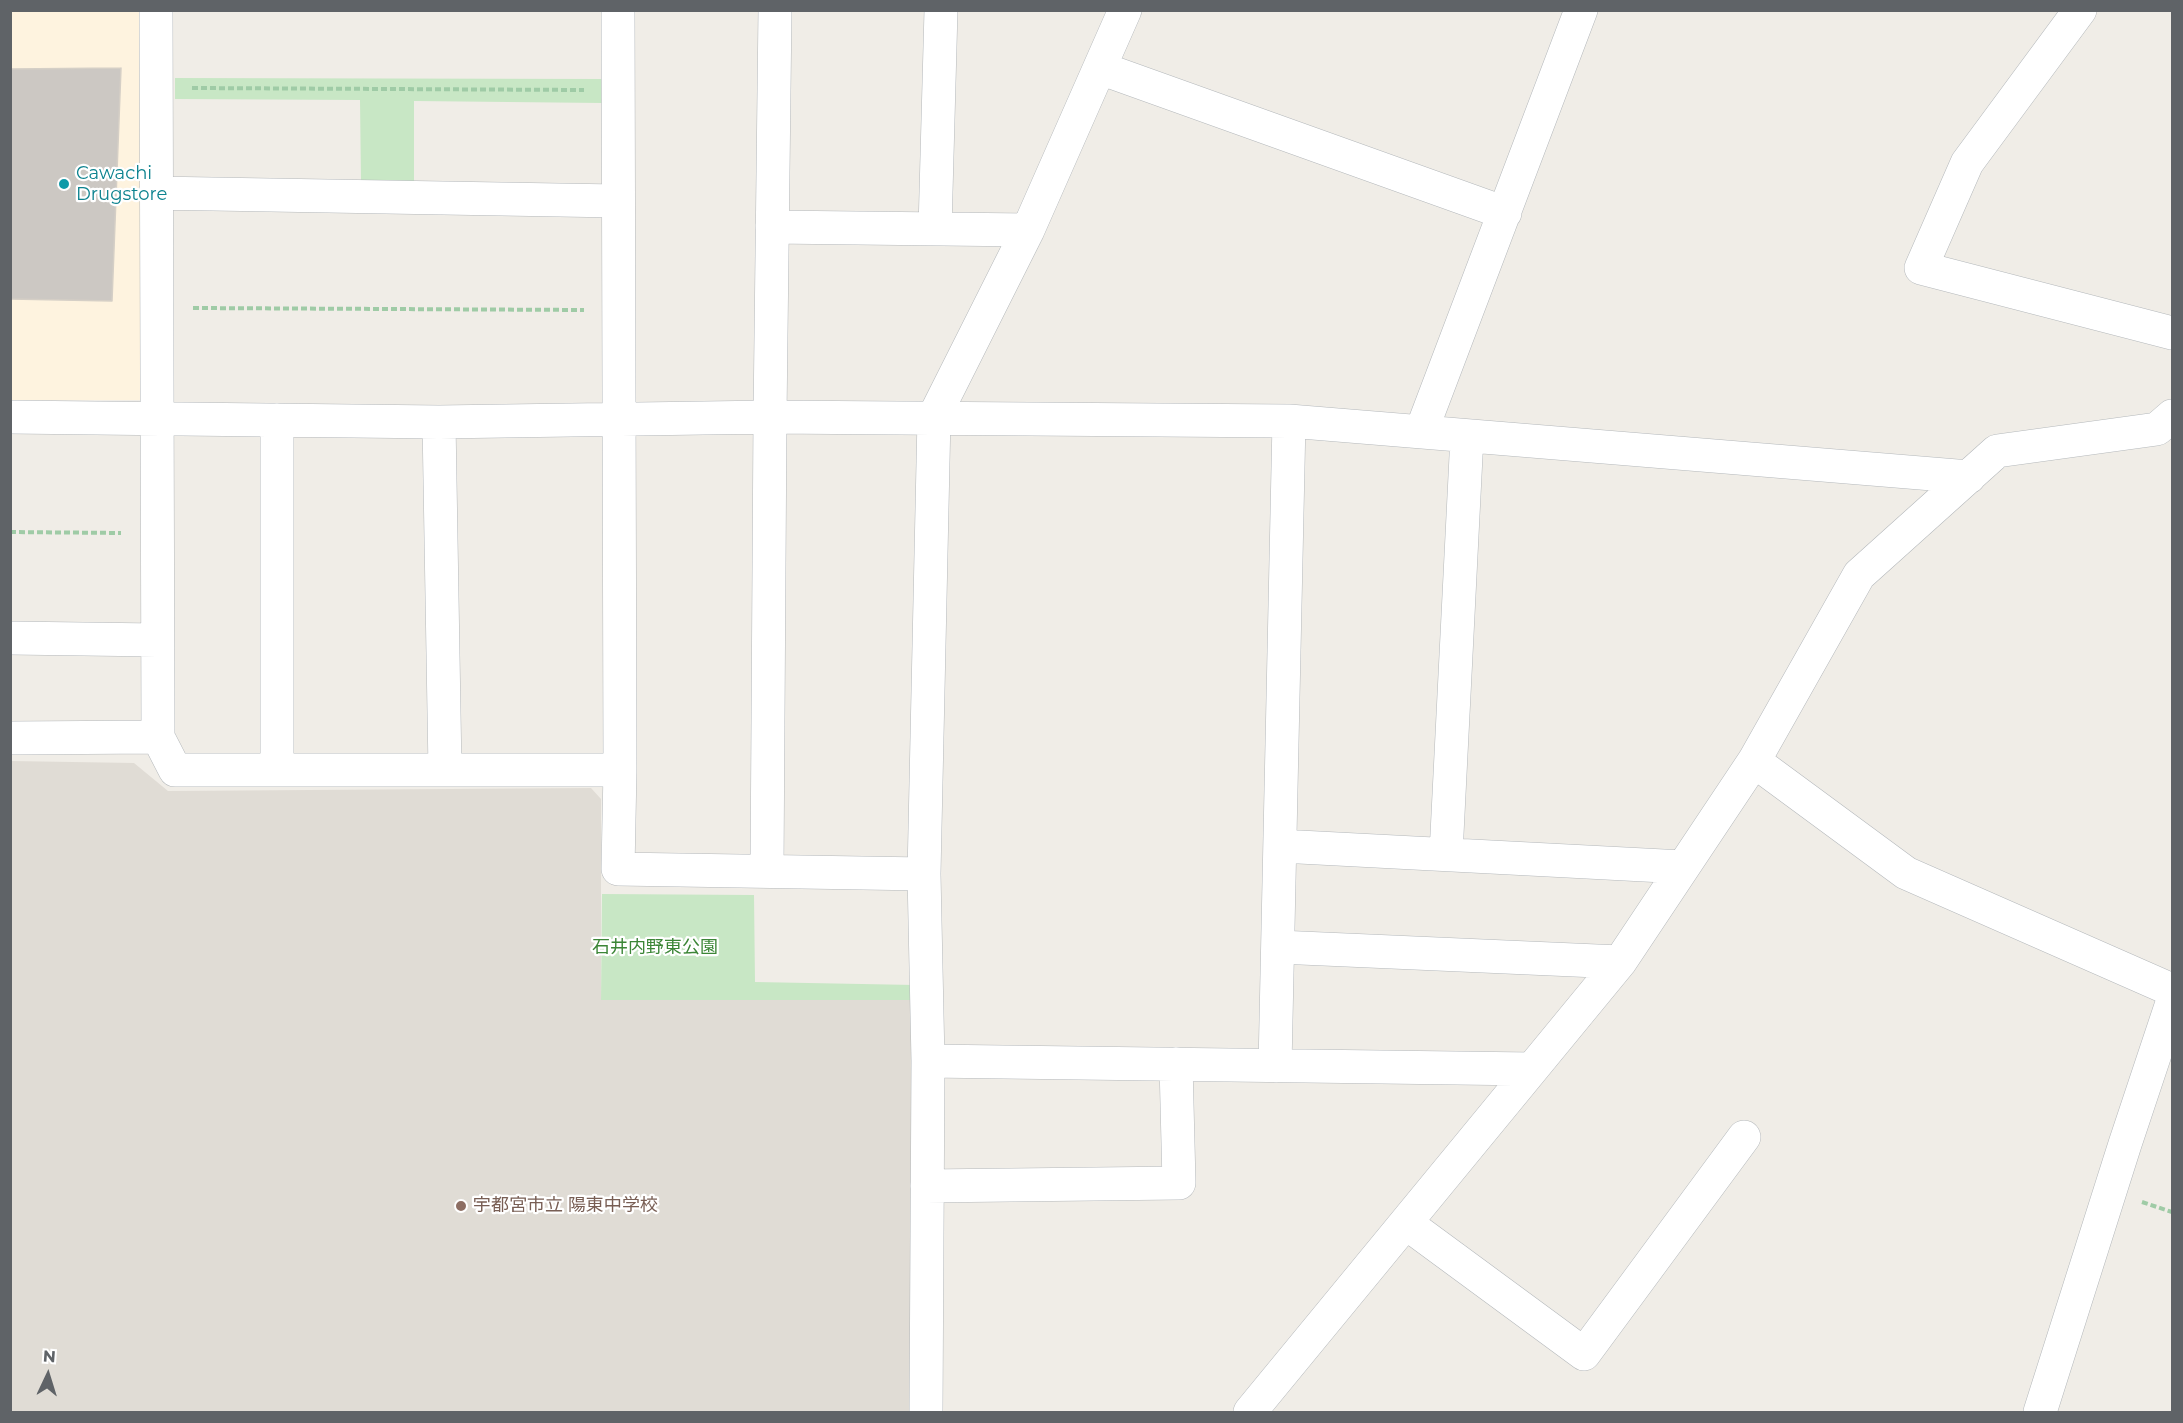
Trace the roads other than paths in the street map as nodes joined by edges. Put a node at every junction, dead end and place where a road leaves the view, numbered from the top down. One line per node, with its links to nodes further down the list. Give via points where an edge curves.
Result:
1 (156, 10): 9 (street)
2 (618, 10): 10 (street)
3 (775, 10): 12 (street)
4 (941, 10): 13 (street)
5 (1125, 10): 8 (street)
6 (1581, 10): 11 (street)
7 (2080, 10): 15 (street, via 1967,163 1921,268)
8 (1100, 68): 11 (street); 14 (street)
9 (155, 193): 10 (street); 20 (street)
10 (617, 201): 22 (street)
11 (1504, 213): 25 (street)
12 (772, 227): 13 (street); 18 (street)
13 (935, 229): 14 (street)
14 (1028, 230): 19 (street)
15 (2172, 333)
16 (2172, 416): 27 (street, via 2157,429 1997,451)
17 (10, 417): 20 (street)
18 (770, 417): 19 (street); 22 (street); 39 (street)
19 (934, 417): 23 (street); 40 (street)
20 (157, 418): 21 (street); 29 (street)
21 (277, 420): 24 (street); 33 (street)
22 (619, 420): 24 (street); 35 (street)
23 (1289, 421): 25 (street); 36 (street)
24 (439, 422): 34 (street)
25 (1421, 432): 26 (street)
26 (1467, 436): 27 (street); 37 (street)
27 (1969, 477): 32 (street, via 1859,575)
28 (10, 638): 29 (street)
29 (158, 640): 30 (street)
30 (158, 737): 31 (street); 33 (street, via 175,770)
31 (10, 738)
32 (1754, 761): 38 (street); 43 (street, via 1906,873)
33 (277, 770): 34 (street)
34 (445, 770): 35 (street)
35 (620, 770): 39 (street, via 618,869)
36 (1280, 846): 37 (street); 41 (street)
37 (1446, 854): 38 (street)
38 (1683, 867): 42 (street)
39 (767, 870): 40 (street)
40 (924, 874): 45 (street)
41 (1278, 947): 42 (street); 47 (street)
42 (1620, 963): 48 (street)
43 (2172, 990)
44 (2172, 1003): 54 (street)
45 (928, 1061): 46 (street); 50 (street)
46 (1176, 1064): 47 (street); 50 (street, via 1179,1183)
47 (1275, 1066): 48 (street)
48 (1532, 1069): 51 (street)
49 (1744, 1137): 51 (street, via 1584,1354)
50 (927, 1186): 52 (street)
51 (1406, 1223): 53 (street)
52 (926, 1413)
53 (1250, 1413)
54 (2040, 1413)

